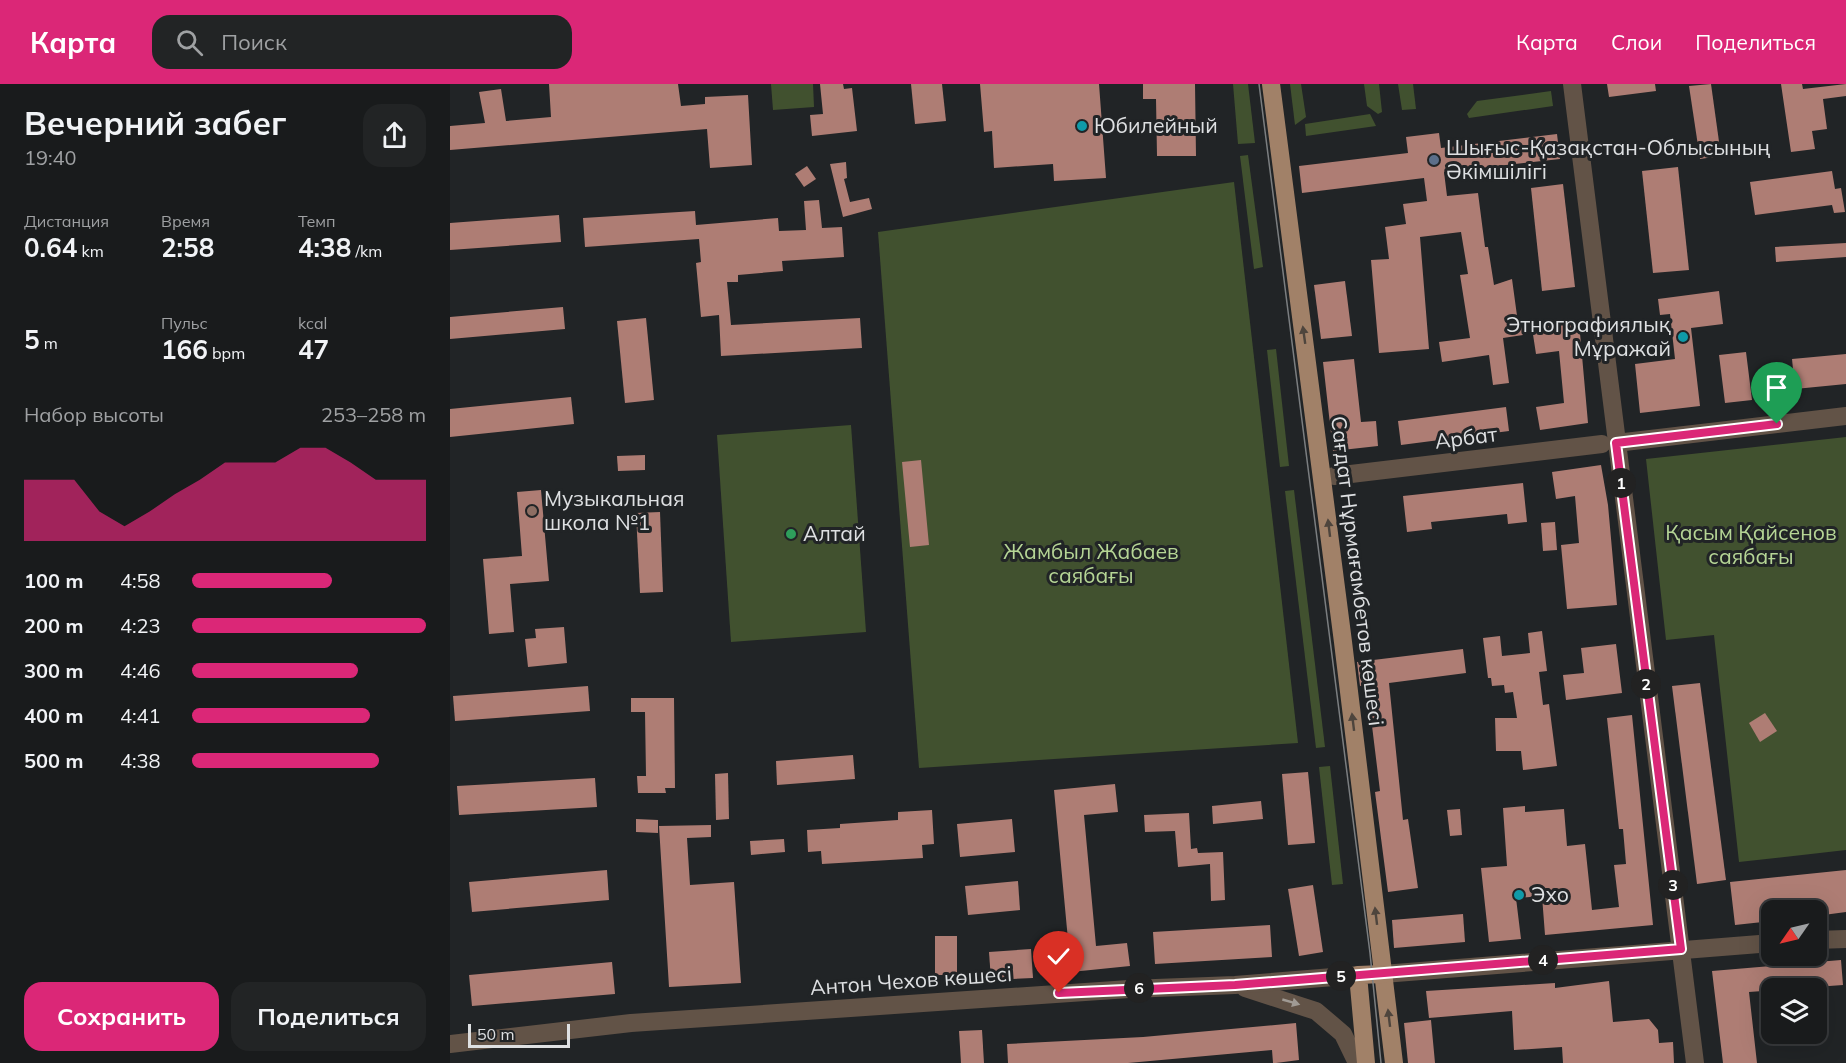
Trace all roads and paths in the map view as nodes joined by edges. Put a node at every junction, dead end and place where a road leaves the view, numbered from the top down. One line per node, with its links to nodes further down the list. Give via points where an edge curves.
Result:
1 (1271, 84): 10 (main road, Сағдат Нұрмағамбетов көшесі, one-way to 1)
2 (1572, 84): 4 (street)
3 (1846, 416): 4 (street, Арбат)
4 (1609, 444): 5 (street, Арбат); 9 (street)
5 (1334, 476)
6 (1846, 939): 7 (street)
7 (1827, 940)
8 (1761, 944): 9 (street, Антон Чехов көшесі)
9 (1681, 949): 10 (street, Антон Чехов көшесі); 17 (street)
10 (1383, 974): 11 (main road, Антон Чехов көшесі); 16 (main road, Сағдат Нұрмағамбетов көшесі, one-way to 10)
11 (1358, 975): 12 (street, Антон Чехов көшесі); 15 (main road)
12 (1235, 985): 13 (street, Антон Чехов көшесі, via 1129,988 631,1023); 14 (street, one-way to 14, via 1316,1011 1342,1034)
13 (450, 1044)
14 (1357, 1063)
15 (1366, 1063)
16 (1394, 1063)
17 (1695, 1063)

